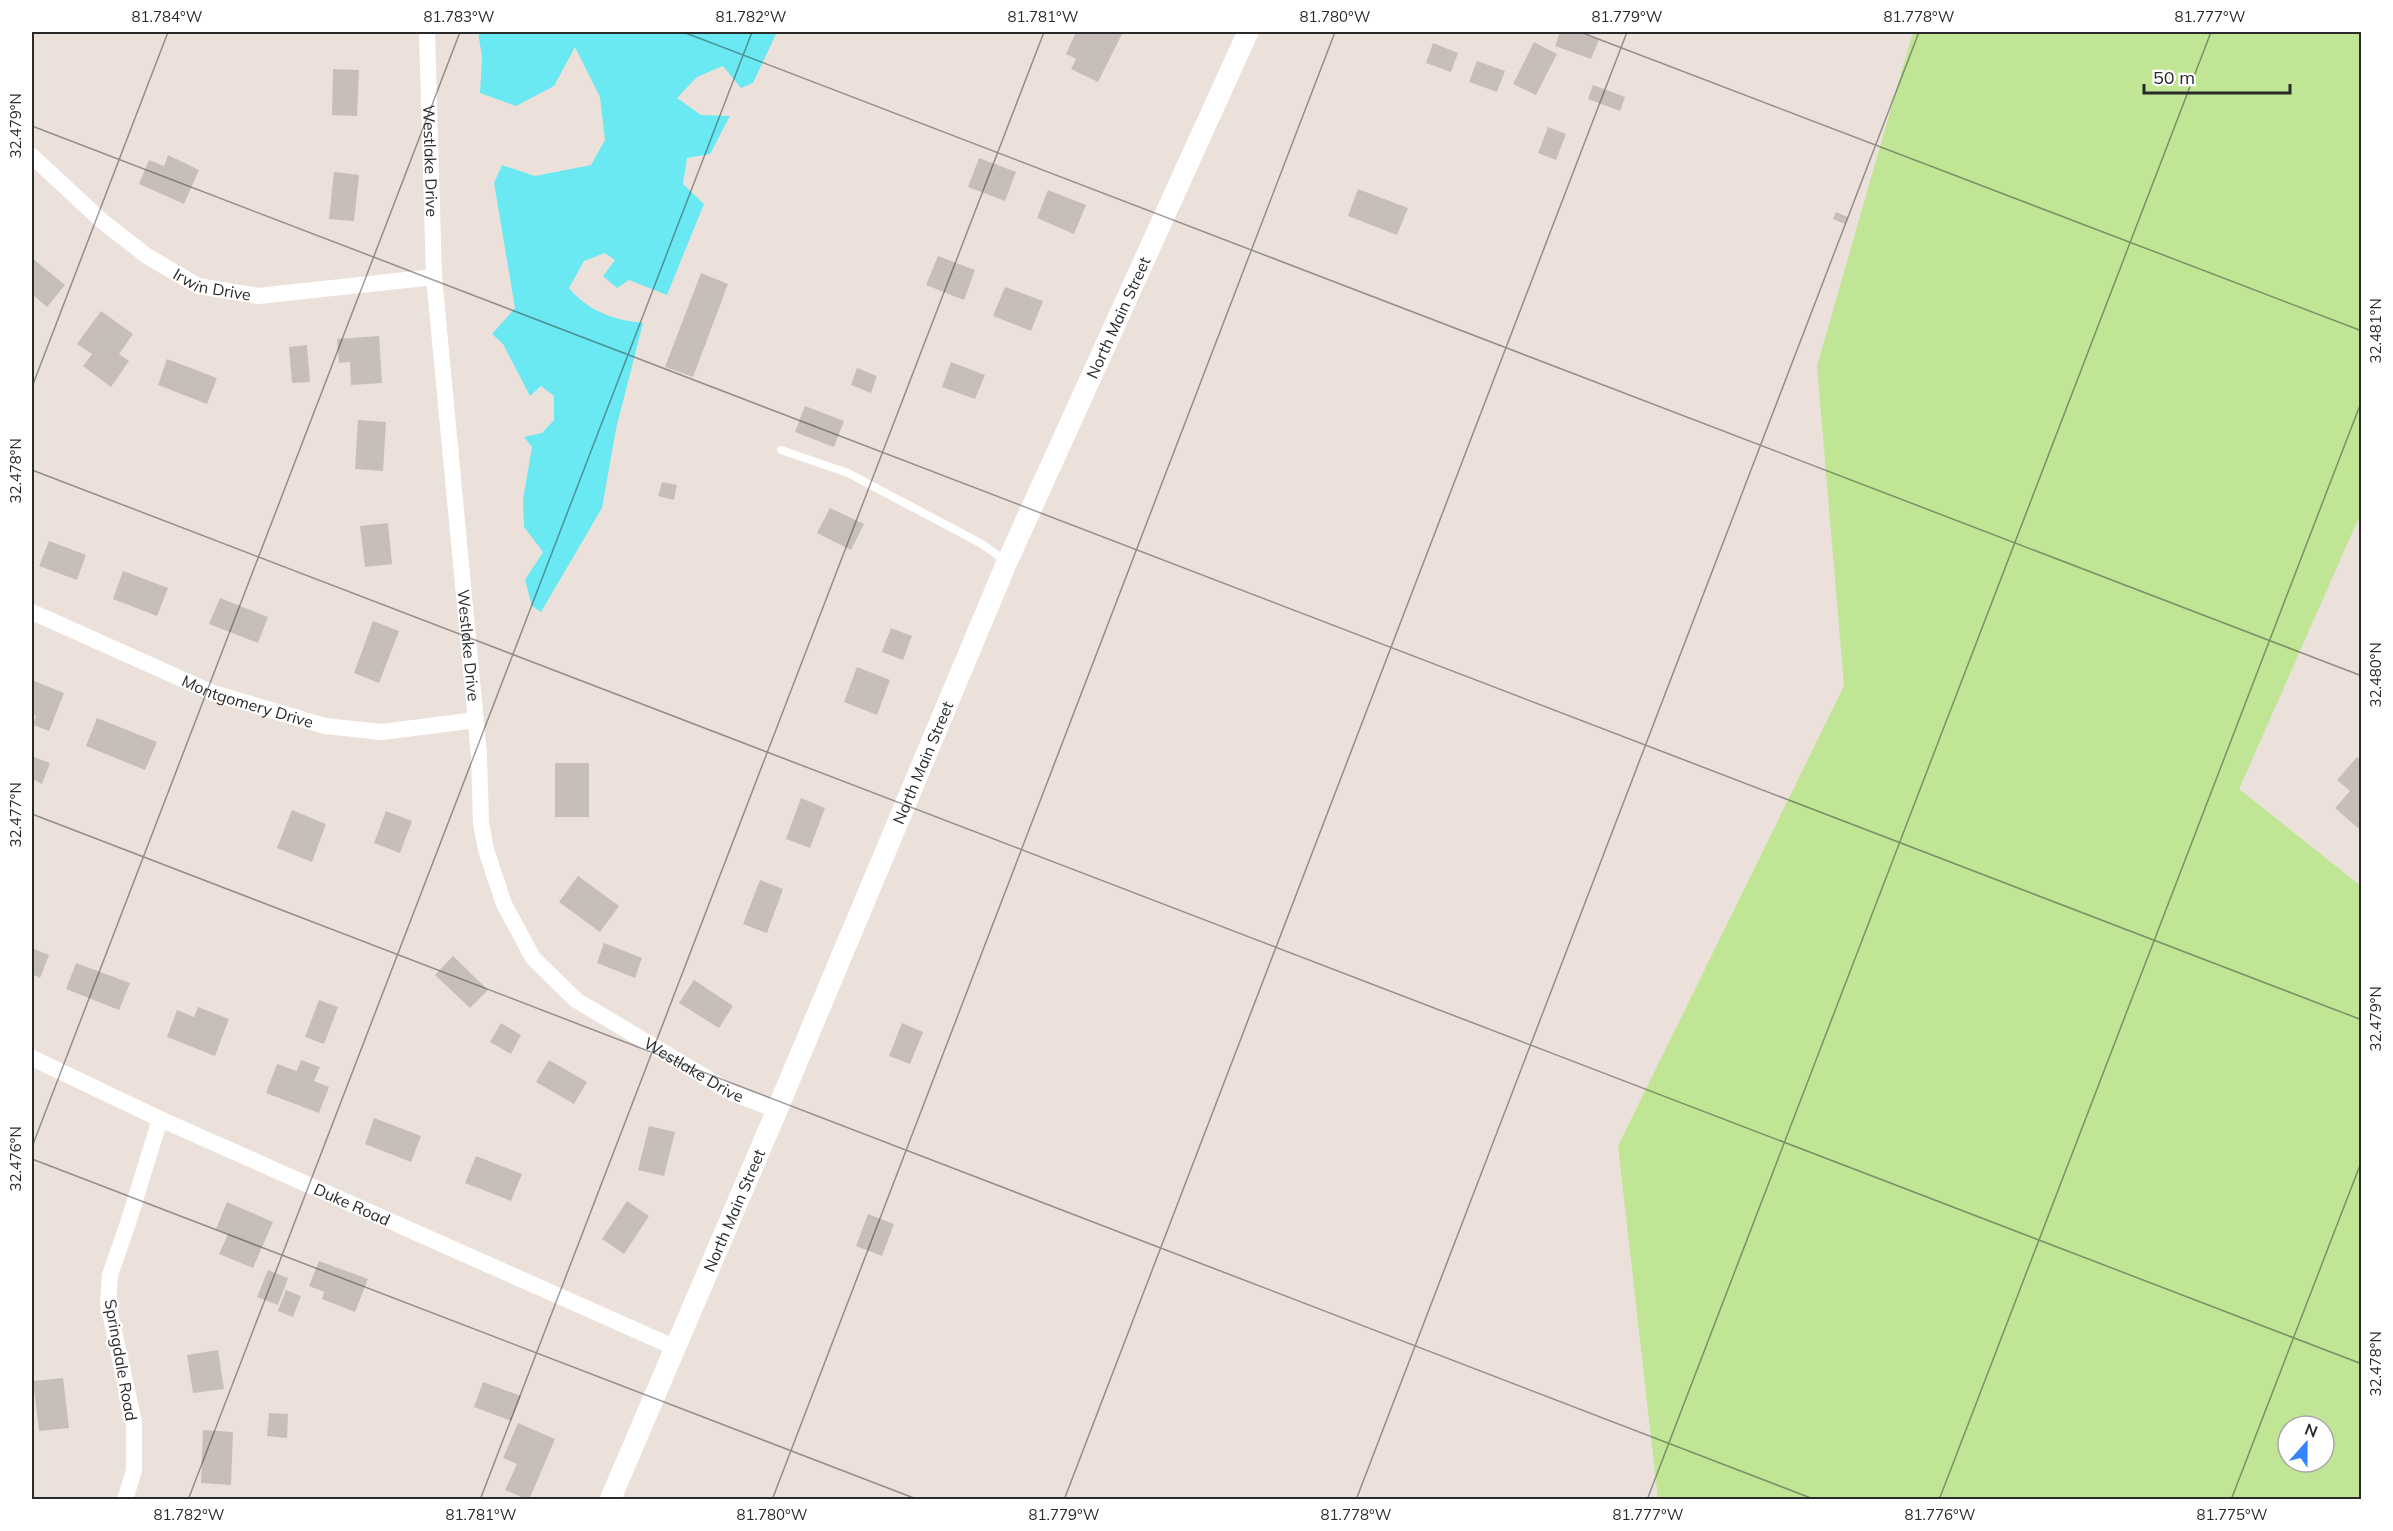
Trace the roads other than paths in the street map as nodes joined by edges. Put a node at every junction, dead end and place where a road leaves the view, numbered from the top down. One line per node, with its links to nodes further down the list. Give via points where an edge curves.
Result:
1 (427, 32): 4 (street, Westlake Drive)
2 (1248, 32): 6 (street, North Main Street)
3 (32, 156): 4 (street, Irwin Drive, via 129,242 198,286 258,296)
4 (434, 277): 8 (street, Westlake Drive)
5 (781, 450): 6 (lane, via 848,473 982,544)
6 (1007, 562): 10 (street, North Main Street)
7 (32, 612): 8 (street, Montgomery Drive, via 213,693 325,726 382,732)
8 (476, 720): 10 (street, Westlake Drive, via 486,850 504,904 533,958 576,1000 732,1093)
9 (32, 1058): 11 (street, Duke Road)
10 (777, 1110): 12 (street, North Main Street)
11 (160, 1119): 12 (street, Duke Road); 13 (street, Springdale Road, via 110,1275 108,1304 134,1422 134,1470)
12 (676, 1348): 14 (street, North Main Street)
13 (125, 1500)
14 (610, 1500)

